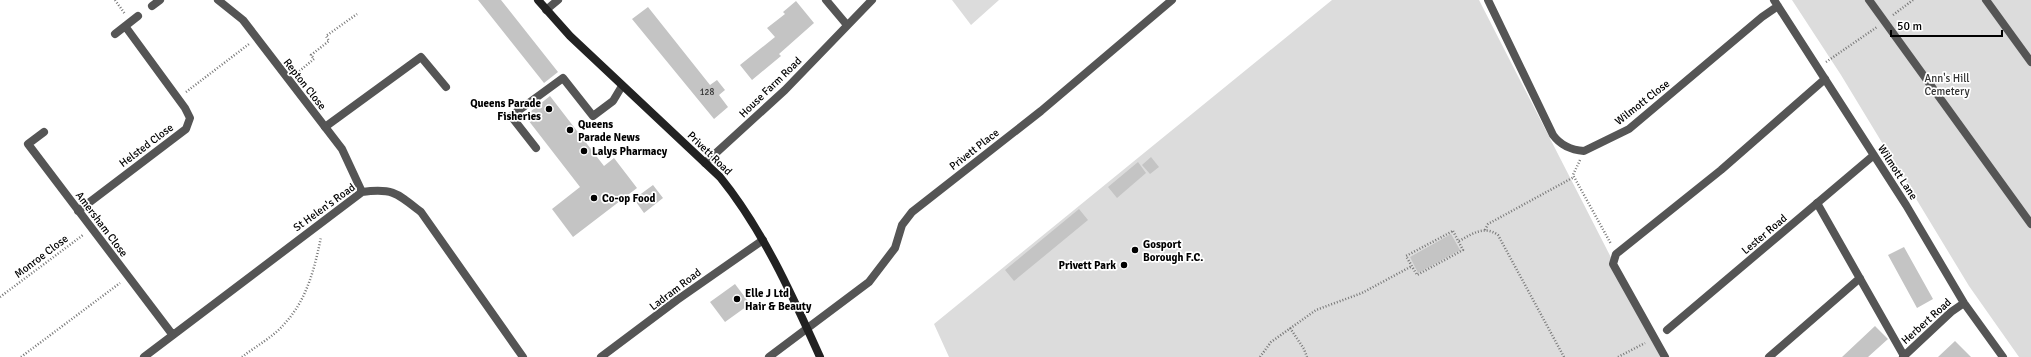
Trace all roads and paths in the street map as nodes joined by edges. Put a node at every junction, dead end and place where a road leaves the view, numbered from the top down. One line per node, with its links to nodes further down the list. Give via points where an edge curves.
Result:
1 (114, 0): 17 (path)
2 (160, 0): 14 (street)
3 (218, 0): 21 (street, Repton Close, via 243,20)
4 (538, 0): 15 (main road, Privett Road)
5 (558, 0): 15 (street)
6 (826, 0): 19 (street)
7 (872, 0): 19 (street, House Farm Road)
8 (1172, 0): 52 (street, Privett Place, via 1041,111 912,212 902,224 895,248 873,278)
9 (1488, 0): 32 (street, via 1553,135 1558,142 1567,147)
10 (1869, 0): 18 (street)
11 (1912, 0): 18 (path)
12 (1986, 0): 22 (street)
13 (1776, 3): 23 (street, Wilmott Lane); 32 (street, Wilmott Close, via 1629,129)
14 (152, 6)
15 (546, 10): 26 (main road, Privett Road)
16 (357, 14): 25 (path, via 326,36 329,41 311,55 314,59)
17 (131, 21): 20 (street); 28 (street, Helsted Close)
18 (1884, 22): 23 (path); 40 (street)
19 (847, 25): 34 (street, House Farm Road, via 785,90)
20 (115, 34)
21 (256, 38): 25 (street, Repton Close); 28 (path)
22 (2031, 62)
23 (1818, 68): 24 (street, Wilmott Lane)
24 (1825, 79): 33 (street, Wilmott Lane); 45 (street, via 1721,170)
25 (288, 80): 29 (street, Repton Close)
26 (622, 86): 31 (street, via 613,101 593,116 563,78 511,116); 34 (main road, Privett Road)
27 (446, 87): 29 (street, via 421,57)
28 (178, 98): 38 (street, Helsted Close, via 190,118 186,129)
29 (325, 127): 36 (street, Repton Close, via 342,149)
30 (44, 132): 38 (street, Amersham Close, via 28,144)
31 (536, 148)
32 (1584, 151): 35 (path)
33 (1874, 155): 37 (street, Lester Road); 50 (street, Wilmott Lane)
34 (705, 163): 43 (main road, Privett Road, via 737,198)
35 (1574, 177): 42 (path, via 1488,224); 45 (path)
36 (362, 192): 39 (street, St Helen's Road); 58 (street, St Helen's Road, via 382,189 400,195 421,212)
37 (1817, 203): 48 (street); 54 (street, Lester Road, via 1667,330)
38 (78, 211): 41 (street, Amersham Close)
39 (324, 220): 53 (street, St Helen's Road); 57 (path, via 316,264 299,306 285,324)
40 (2031, 224)
41 (91, 228): 47 (street, Amersham Close); 49 (path, Monroe Close)
42 (1485, 230): 44 (path, via 1477,231); 64 (path, via 1494,232 1502,239)
43 (763, 240): 52 (main road, Privett Road); 59 (street, Ladram Road)
44 (1459, 241): 46 (path, via 1463,250 1417,275); 46 (path, via 1453,231 1406,256)
45 (1616, 254): 54 (street, via 1613,264)
46 (1412, 266): 51 (path, via 1362,293 1316,310)
47 (129, 277): 53 (street, Amersham Close); 55 (path)
48 (1860, 278): 67 (street); 68 (street)
49 (0, 297)
50 (1964, 303): 68 (street, Herbert Road); 69 (street, Wilmott Lane)
51 (1290, 328): 62 (path, via 1271,342); 63 (path)
52 (807, 329): 60 (street, Privett Place); 61 (main road, Privett Road)
53 (172, 334): 56 (street, St Helen's Road)
54 (1654, 338): 65 (path); 66 (street)
55 (21, 357)
56 (144, 357)
57 (242, 357)
58 (523, 357)
59 (601, 357)
60 (769, 357)
61 (820, 357)
62 (1260, 357)
63 (1307, 357)
64 (1564, 357)
65 (1618, 357)
66 (1665, 357)
67 (1769, 357)
68 (1903, 357)
69 (2003, 357)

